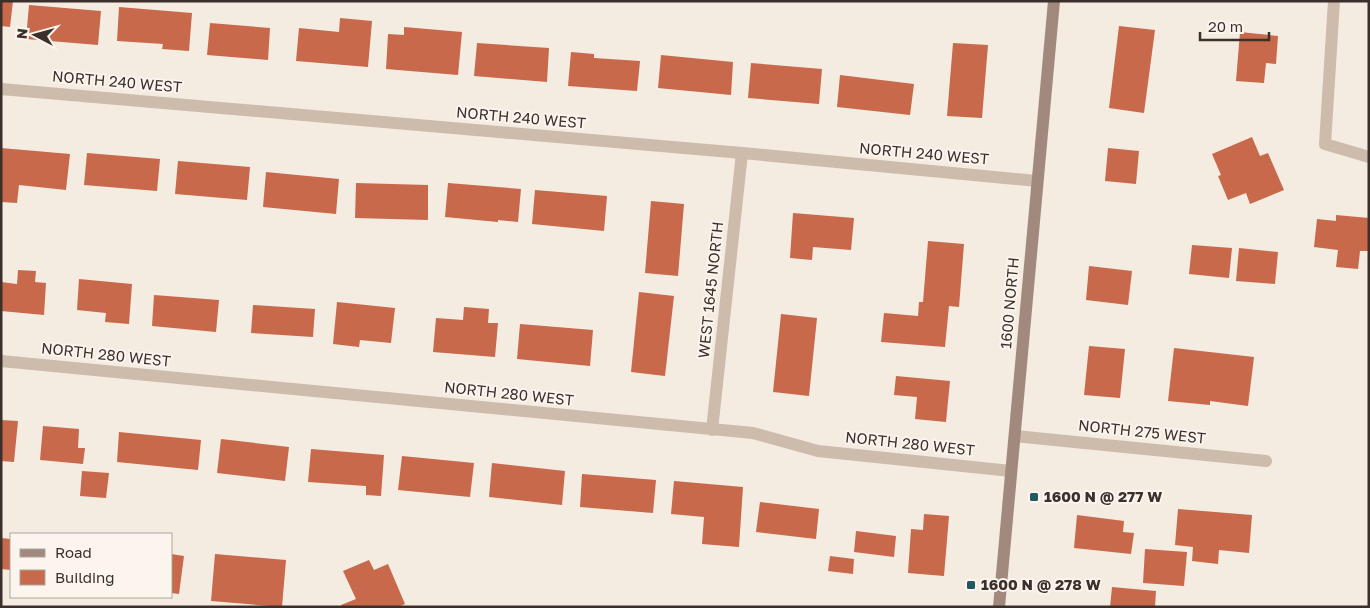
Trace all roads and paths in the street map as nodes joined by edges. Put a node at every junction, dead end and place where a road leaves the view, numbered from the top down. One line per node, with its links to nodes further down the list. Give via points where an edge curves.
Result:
1 (1054, 1): 6 (main road, 1600 NORTH)
2 (1334, 1): 5 (street, via 1325,144)
3 (1, 89): 4 (street, NORTH 240 WEST)
4 (742, 153): 6 (street, NORTH 240 WEST); 8 (street, WEST 1645 NORTH)
5 (1369, 157)
6 (1037, 181): 9 (main road, 1600 NORTH)
7 (1, 361): 8 (street, NORTH 280 WEST)
8 (712, 430): 11 (street, NORTH 280 WEST, via 753,434 818,451)
9 (1015, 436): 10 (street, NORTH 275 WEST); 11 (main road, 1600 NORTH)
10 (1266, 461)
11 (1011, 471): 12 (main road, 1600 NORTH)
12 (999, 607)

